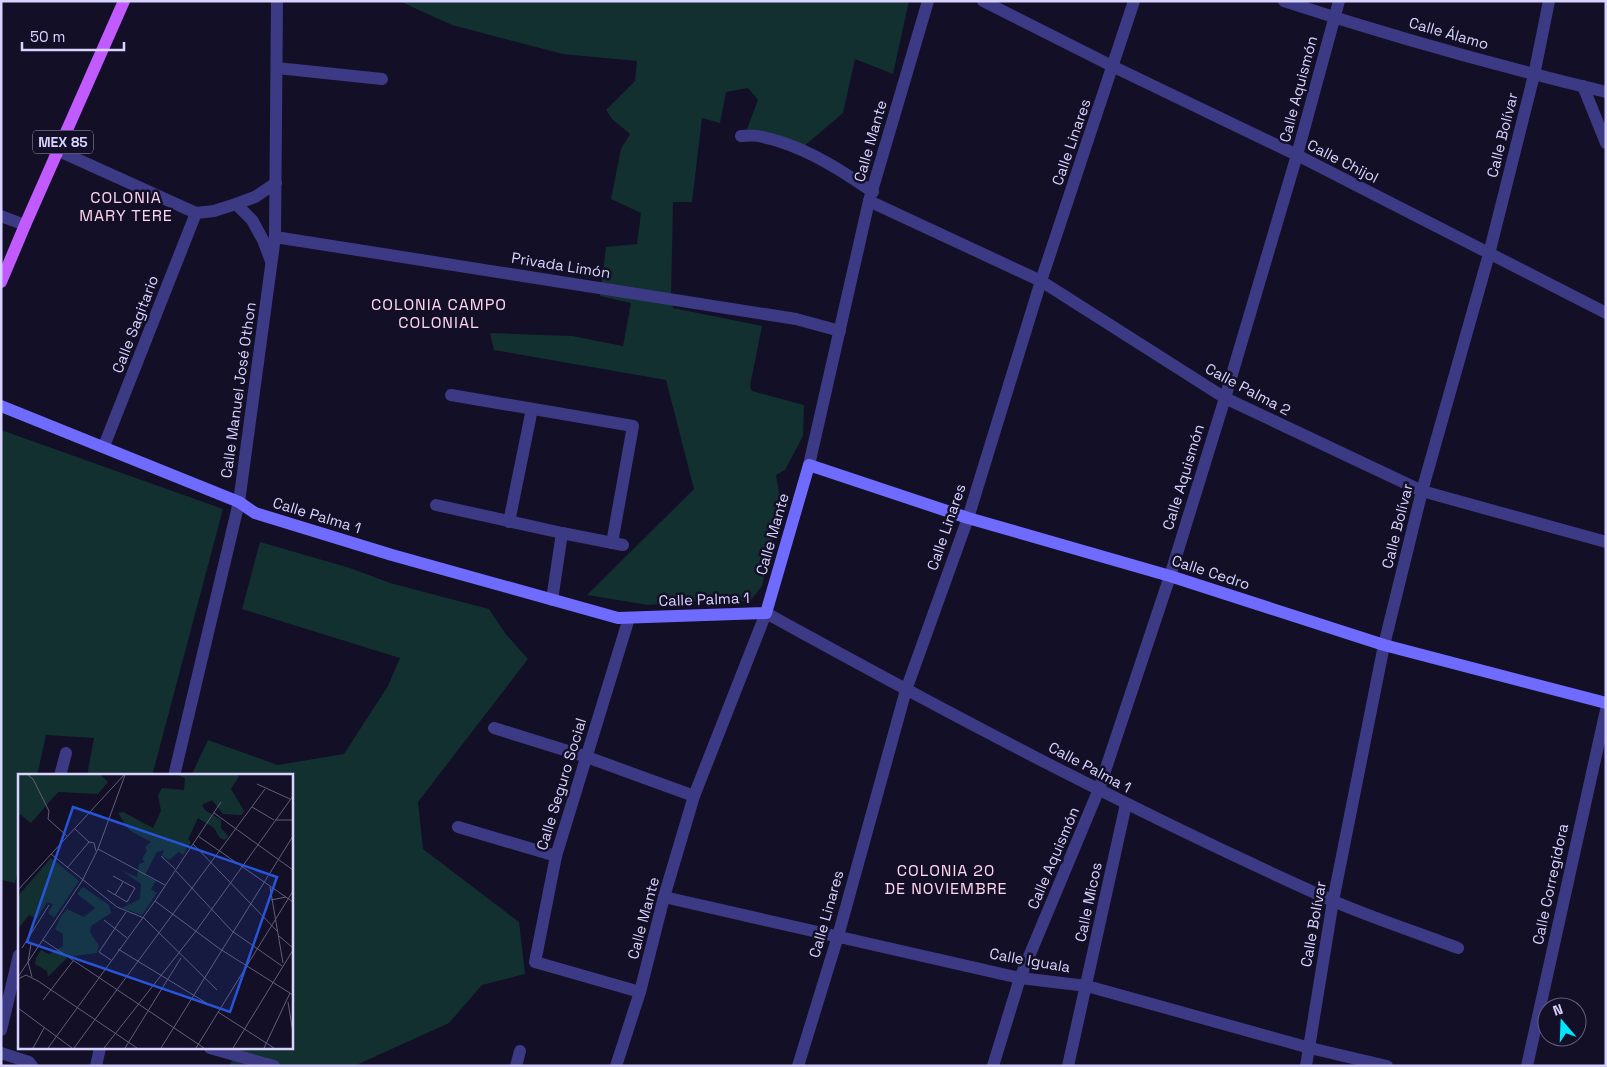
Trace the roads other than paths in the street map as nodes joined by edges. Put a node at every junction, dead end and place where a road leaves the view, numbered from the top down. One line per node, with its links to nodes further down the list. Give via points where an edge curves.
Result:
1 (124, 1): 18 (main road, MEX 85)
2 (277, 1): 10 (street, Calle Manuel José Othon)
3 (928, 1): 21 (street, Calle Mante)
4 (983, 1): 11 (street, Calle Chijol)
5 (1134, 1): 11 (street, Calle Linares)
6 (1284, 1): 9 (street, Calle Álamo)
7 (1339, 1): 9 (street, Calle Aquismón)
8 (1549, 1): 12 (street, Calle Bolívar)
9 (1334, 18): 12 (street, Calle Álamo); 19 (street, Calle Aquismón)
10 (277, 68): 13 (street); 20 (street, Calle Manuel José Othon)
11 (1114, 68): 19 (street, Calle Chijol); 29 (street, Calle Linares)
12 (1534, 75): 14 (street, Calle Álamo); 27 (street, Calle Bolívar)
13 (382, 79)
14 (1583, 86): 15 (street, Calle Álamo); 17 (street)
15 (1606, 92)
16 (741, 136): 21 (street, Calle Palma 2, via 754,134 801,149 834,166)
17 (1606, 143)
18 (59, 151): 23 (street); 25 (main road, MEX 85)
19 (1296, 155): 27 (street, Calle Chijol); 34 (street, Calle Aquismón)
20 (276, 182): 22 (street, via 255,197); 26 (street, Calle Manuel José Othon)
21 (871, 196): 29 (street, Calle Palma 2); 32 (street, Calle Mante)
22 (236, 204): 23 (street); 28 (street, via 252,220)
23 (196, 213): 37 (street, Calle Sagitario)
24 (1, 216): 25 (street)
25 (25, 225): 30 (main road, MEX 85)
26 (275, 237): 28 (street, Calle Manuel José Othon); 32 (street, Privada Limón, via 796,319)
27 (1489, 254): 31 (street, Calle Chijol); 39 (street, Calle Bolívar)
28 (272, 263): 40 (street, Calle Manuel José Othon)
29 (1041, 281): 34 (street, Calle Palma 2); 42 (street, Calle Linares)
30 (1, 282)
31 (1606, 313)
32 (840, 331): 38 (street, Calle Mante)
33 (451, 395): 36 (street)
34 (1224, 398): 39 (street, Calle Palma 2); 46 (street, Calle Aquismón)
35 (1, 406): 37 (street, Calle Palma 1)
36 (532, 408): 43 (street); 44 (street, via 633,426 618,544)
37 (104, 446): 40 (street, Calle Palma 1)
38 (809, 465): 42 (street, Calle Cedro); 48 (street, Calle Mante)
39 (1422, 491): 45 (street, Calle Palma 2); 50 (street, Calle Bolívar)
40 (239, 502): 47 (street, Calle Palma 1, via 255,513); 58 (street, Calle Manuel José Othon)
41 (436, 505): 43 (street)
42 (968, 518): 46 (street, Calle Cedro); 51 (street, Calle Linares)
43 (510, 522): 44 (street)
44 (562, 534): 47 (street)
45 (1606, 542)
46 (1170, 576): 50 (street, Calle Cedro); 59 (street, Calle Aquismón)
47 (552, 600): 49 (street, Calle Palma 1, via 618,618)
48 (766, 613): 49 (street, Calle Palma 1); 51 (street, Calle Palma 1); 60 (street, Calle Mante)
49 (630, 618): 56 (street, Calle Seguro Social)
50 (1384, 645): 52 (street, Calle Cedro); 65 (street, Calle Bolívar)
51 (906, 690): 59 (street, Calle Palma 1); 66 (street, Calle Linares)
52 (1606, 704)
53 (1606, 710): 88 (street, Calle Corregidora)
54 (494, 728): 56 (street)
55 (66, 753): 57 (street)
56 (587, 757): 60 (street); 63 (street, Calle Seguro Social)
57 (61, 774)
58 (174, 774)
59 (1099, 790): 61 (street, Calle Palma 1); 69 (street, Calle Aquismón)
60 (694, 796): 64 (street, Calle Mante)
61 (1126, 804): 65 (street, Calle Palma 1); 70 (street, Calle Micos)
62 (458, 827): 63 (street)
63 (556, 856): 71 (street, Calle Seguro Social, via 535,962)
64 (664, 897): 66 (street, Calle Iguala); 71 (street, Calle Mante)
65 (1333, 901): 67 (street, Calle Palma 1); 73 (street, Calle Bolívar)
66 (838, 936): 69 (street, Calle Iguala); 83 (street, Calle Linares)
67 (1458, 948)
68 (18, 958): 72 (street)
69 (1020, 978): 70 (street, Calle Iguala); 84 (street, Calle Aquismón)
70 (1087, 986): 73 (street, Calle Iguala); 85 (street, Calle Micos)
71 (640, 992): 82 (street, Calle Mante)
72 (1, 1030)
73 (1310, 1048): 86 (street, Calle Bolívar); 87 (street, Calle Iguala)
74 (100, 1050): 79 (street)
75 (217, 1050): 80 (street)
76 (520, 1051): 81 (street)
77 (1, 1053): 78 (street, via 29,1062)
78 (32, 1066)
79 (96, 1066)
80 (274, 1066)
81 (516, 1066)
82 (616, 1066)
83 (798, 1066)
84 (993, 1066)
85 (1068, 1066)
86 (1306, 1066)
87 (1387, 1066)
88 (1527, 1066)

